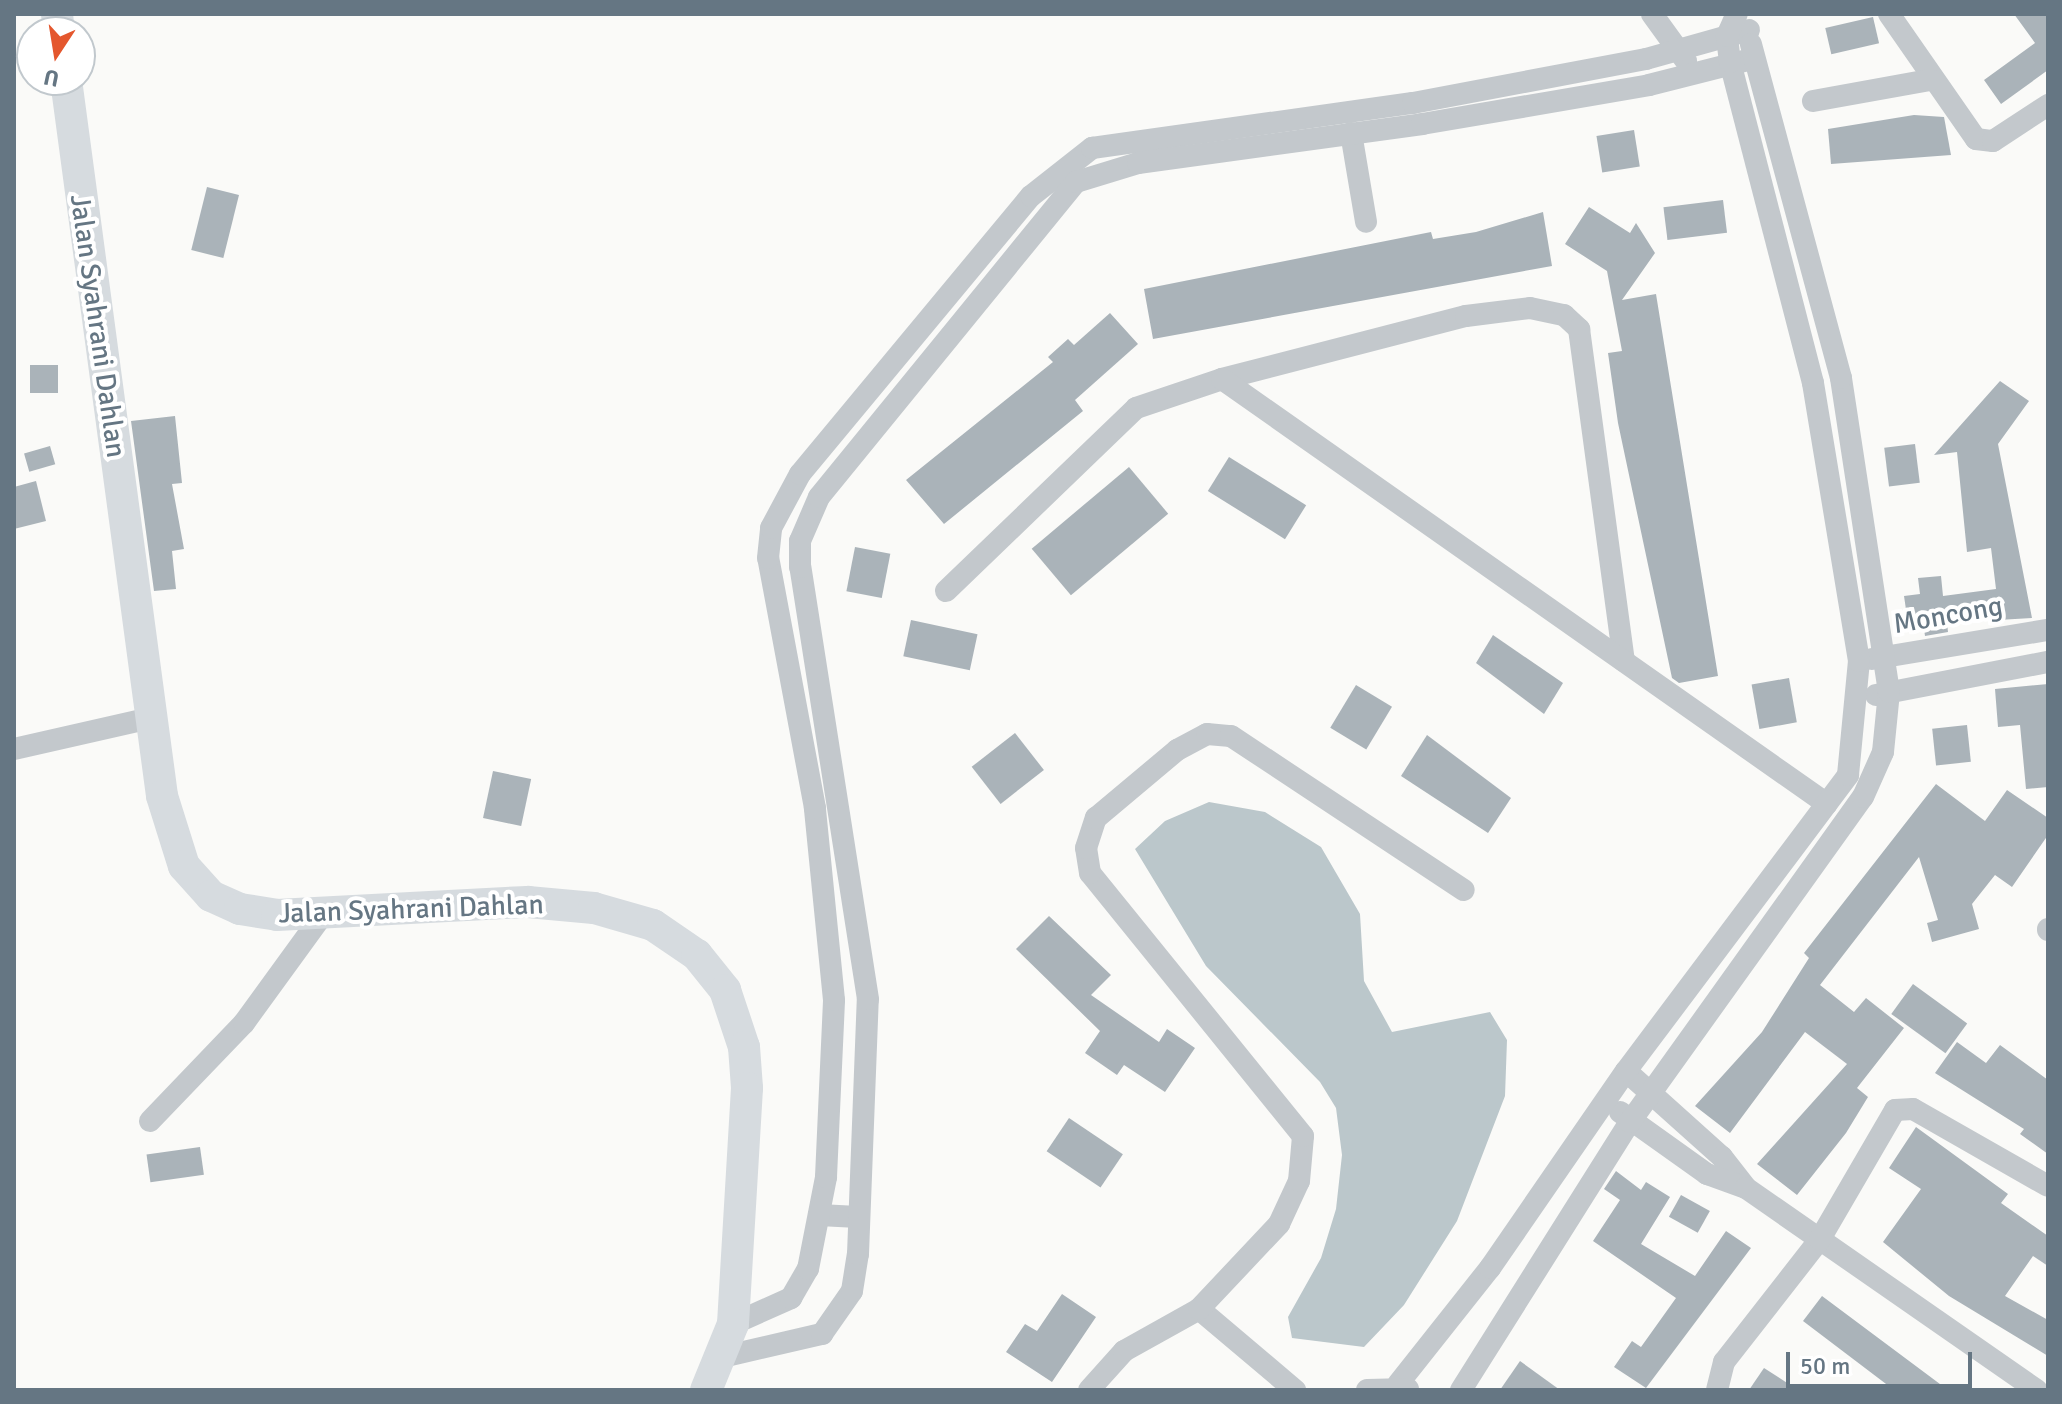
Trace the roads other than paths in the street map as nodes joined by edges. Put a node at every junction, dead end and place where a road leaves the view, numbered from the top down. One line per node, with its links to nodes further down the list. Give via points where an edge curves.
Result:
1 (1652, 14): 4 (street)
2 (1889, 14): 7 (street)
3 (1740, 24): 4 (street); 5 (street)
4 (1680, 48): 6 (street); 34 (street, via 1413,103 1092,148 1031,196 800,474 771,528 768,558 815,808 834,1000)
5 (1741, 60): 6 (street); 16 (street, via 1823,296); 18 (street, via 1813,383)
6 (1692, 74): 11 (street)
7 (1930, 80): 9 (street); 10 (street, via 1985,141)
8 (68, 96): 22 (street, Jalan Syahrani Dahlan)
9 (1813, 101)
10 (2048, 105)
11 (1351, 133): 12 (street); 35 (street, via 1138,163 1076,182 806,521 800,567 868,999)
12 (1366, 222)
13 (1222, 379): 14 (street, via 1136,408); 17 (street); 17 (street, via 1466,316 1530,308 1564,315 1579,329)
14 (946, 591)
15 (2048, 630): 16 (street, Moncong)
16 (1885, 657): 18 (street, Moncong); 20 (street)
17 (1624, 661): 24 (street)
18 (1859, 661): 21 (street)
19 (2048, 662): 20 (street)
20 (1889, 692): 21 (street); 28 (street, via 1883,752 1863,797)
21 (1859, 699): 24 (street, via 1848,775)
22 (151, 718): 23 (street); 26 (street, Jalan Syahrani Dahlan, via 162,796 193,876 211,896 240,909)
23 (14, 749)
24 (1827, 804): 27 (street)
25 (1464, 890): 37 (street, via 1231,736 1207,734 1177,750 1096,818 1086,848 1090,873 1303,1136 1299,1181 1279,1224)
26 (324, 913): 30 (street, via 244,1023); 38 (street, Jalan Syahrani Dahlan, via 528,902 594,908 653,925 697,955 725,990 744,1047 747,1127)
27 (1626, 1071): 28 (street); 29 (street)
28 (1652, 1091): 31 (street); 33 (street)
29 (1608, 1100): 31 (street); 40 (street)
30 (150, 1121)
31 (1630, 1122): 33 (street, via 1707,1174); 45 (street)
32 (2048, 1186): 36 (street, via 1902,1107)
33 (1746, 1188): 36 (street)
34 (819, 1215): 35 (street); 38 (street, via 808,1269 791,1298)
35 (858, 1217): 39 (street, via 852,1291 822,1334)
36 (1820, 1239): 46 (street, via 1724,1362); 47 (street)
37 (1199, 1309): 42 (street, via 1124,1351); 43 (street)
38 (733, 1324): 39 (street, Jalan Syahrani Dahlan)
39 (722, 1357): 41 (street, Jalan Syahrani Dahlan)
40 (1404, 1387): 44 (street)
41 (706, 1390)
42 (1089, 1390)
43 (1295, 1390)
44 (1367, 1390)
45 (1461, 1390)
46 (1717, 1390)
47 (2037, 1390)

